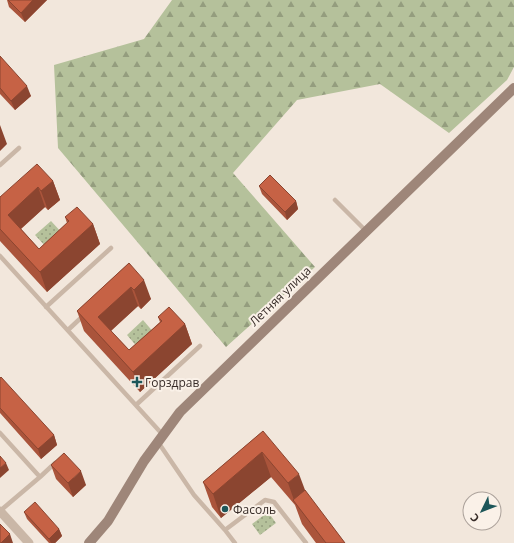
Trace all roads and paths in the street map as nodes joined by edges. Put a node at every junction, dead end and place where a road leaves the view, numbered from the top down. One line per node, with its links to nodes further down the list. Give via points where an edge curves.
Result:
1 (514, 88): 5 (street, Летняя улица)
2 (19, 148): 3 (lane)
3 (0, 166)
4 (335, 200): 5 (lane)
5 (366, 231): 14 (street, Летняя улица, via 180,412)
6 (111, 248): 8 (lane)
7 (0, 256): 8 (lane)
8 (46, 307): 10 (lane)
9 (91, 309): 10 (lane)
10 (68, 330): 12 (lane)
11 (200, 346): 12 (lane)
12 (136, 405): 14 (lane)
13 (0, 433): 16 (lane)
14 (160, 438): 18 (lane, via 194,495); 19 (street, Летняя улица, via 108,521)
15 (60, 458): 16 (lane)
16 (40, 477): 17 (lane)
17 (0, 511): 20 (street)
18 (225, 530): 21 (lane); 22 (lane, via 265,500 274,502)
19 (90, 542)
20 (29, 543)
21 (235, 543)
22 (306, 543)

